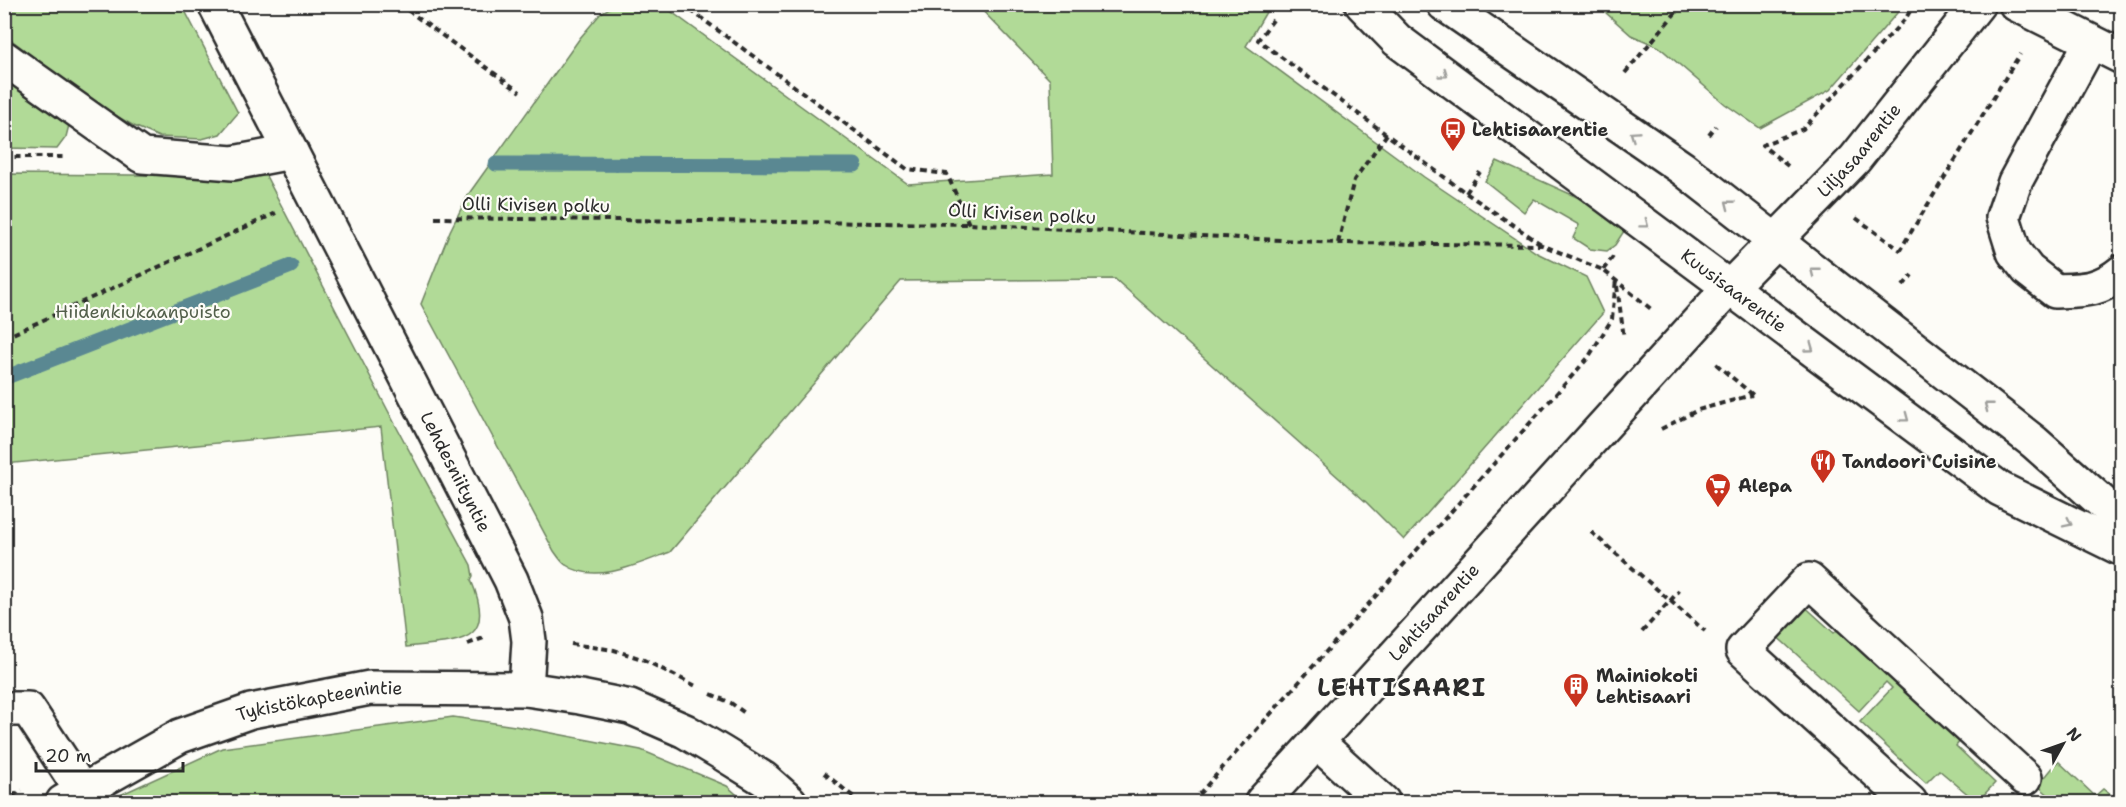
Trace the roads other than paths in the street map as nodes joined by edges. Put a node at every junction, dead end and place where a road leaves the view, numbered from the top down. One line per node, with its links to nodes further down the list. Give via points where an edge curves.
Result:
1 (215, 4): 9 (street, Lehdesniityntie)
2 (1362, 4): 12 (street, Kuusisaarentie, one-way to 12, via 1397,40)
3 (1444, 4): 10 (street, one-way to 3, via 1682,168)
4 (1978, 4): 10 (street, Liljasaarentie, via 1855,159)
5 (2028, 10): 6 (street)
6 (2091, 42): 7 (street); 11 (street, via 2015,182 2003,217 2014,252 2028,270 2055,291 2091,290 2109,283)
7 (2121, 57)
8 (4, 58): 9 (street, via 142,156 233,163)
9 (291, 152): 15 (street, Lehdesniityntie, via 511,580 528,630)
10 (1775, 240): 12 (street, Liljasaarentie); 13 (street, one-way to 10, via 2034,442)
11 (2121, 272)
12 (1729, 288): 14 (street, Kuusisaarentie, one-way to 14, via 2000,489); 17 (street, Lehtisaarentie)
13 (2121, 519)
14 (2121, 549)
15 (526, 689): 19 (street, Tykistökapteenintie, via 370,688 251,711 180,736); 20 (street, via 630,707 685,731 764,779)
16 (4, 709): 19 (street, via 28,709)
17 (1317, 742): 21 (street, Lehtisaarentie); 22 (street)
18 (2025, 778): 23 (street, via 1809,580 1743,650)
19 (73, 797)
20 (790, 802)
21 (1262, 802)
22 (1383, 802)
23 (1910, 802)

